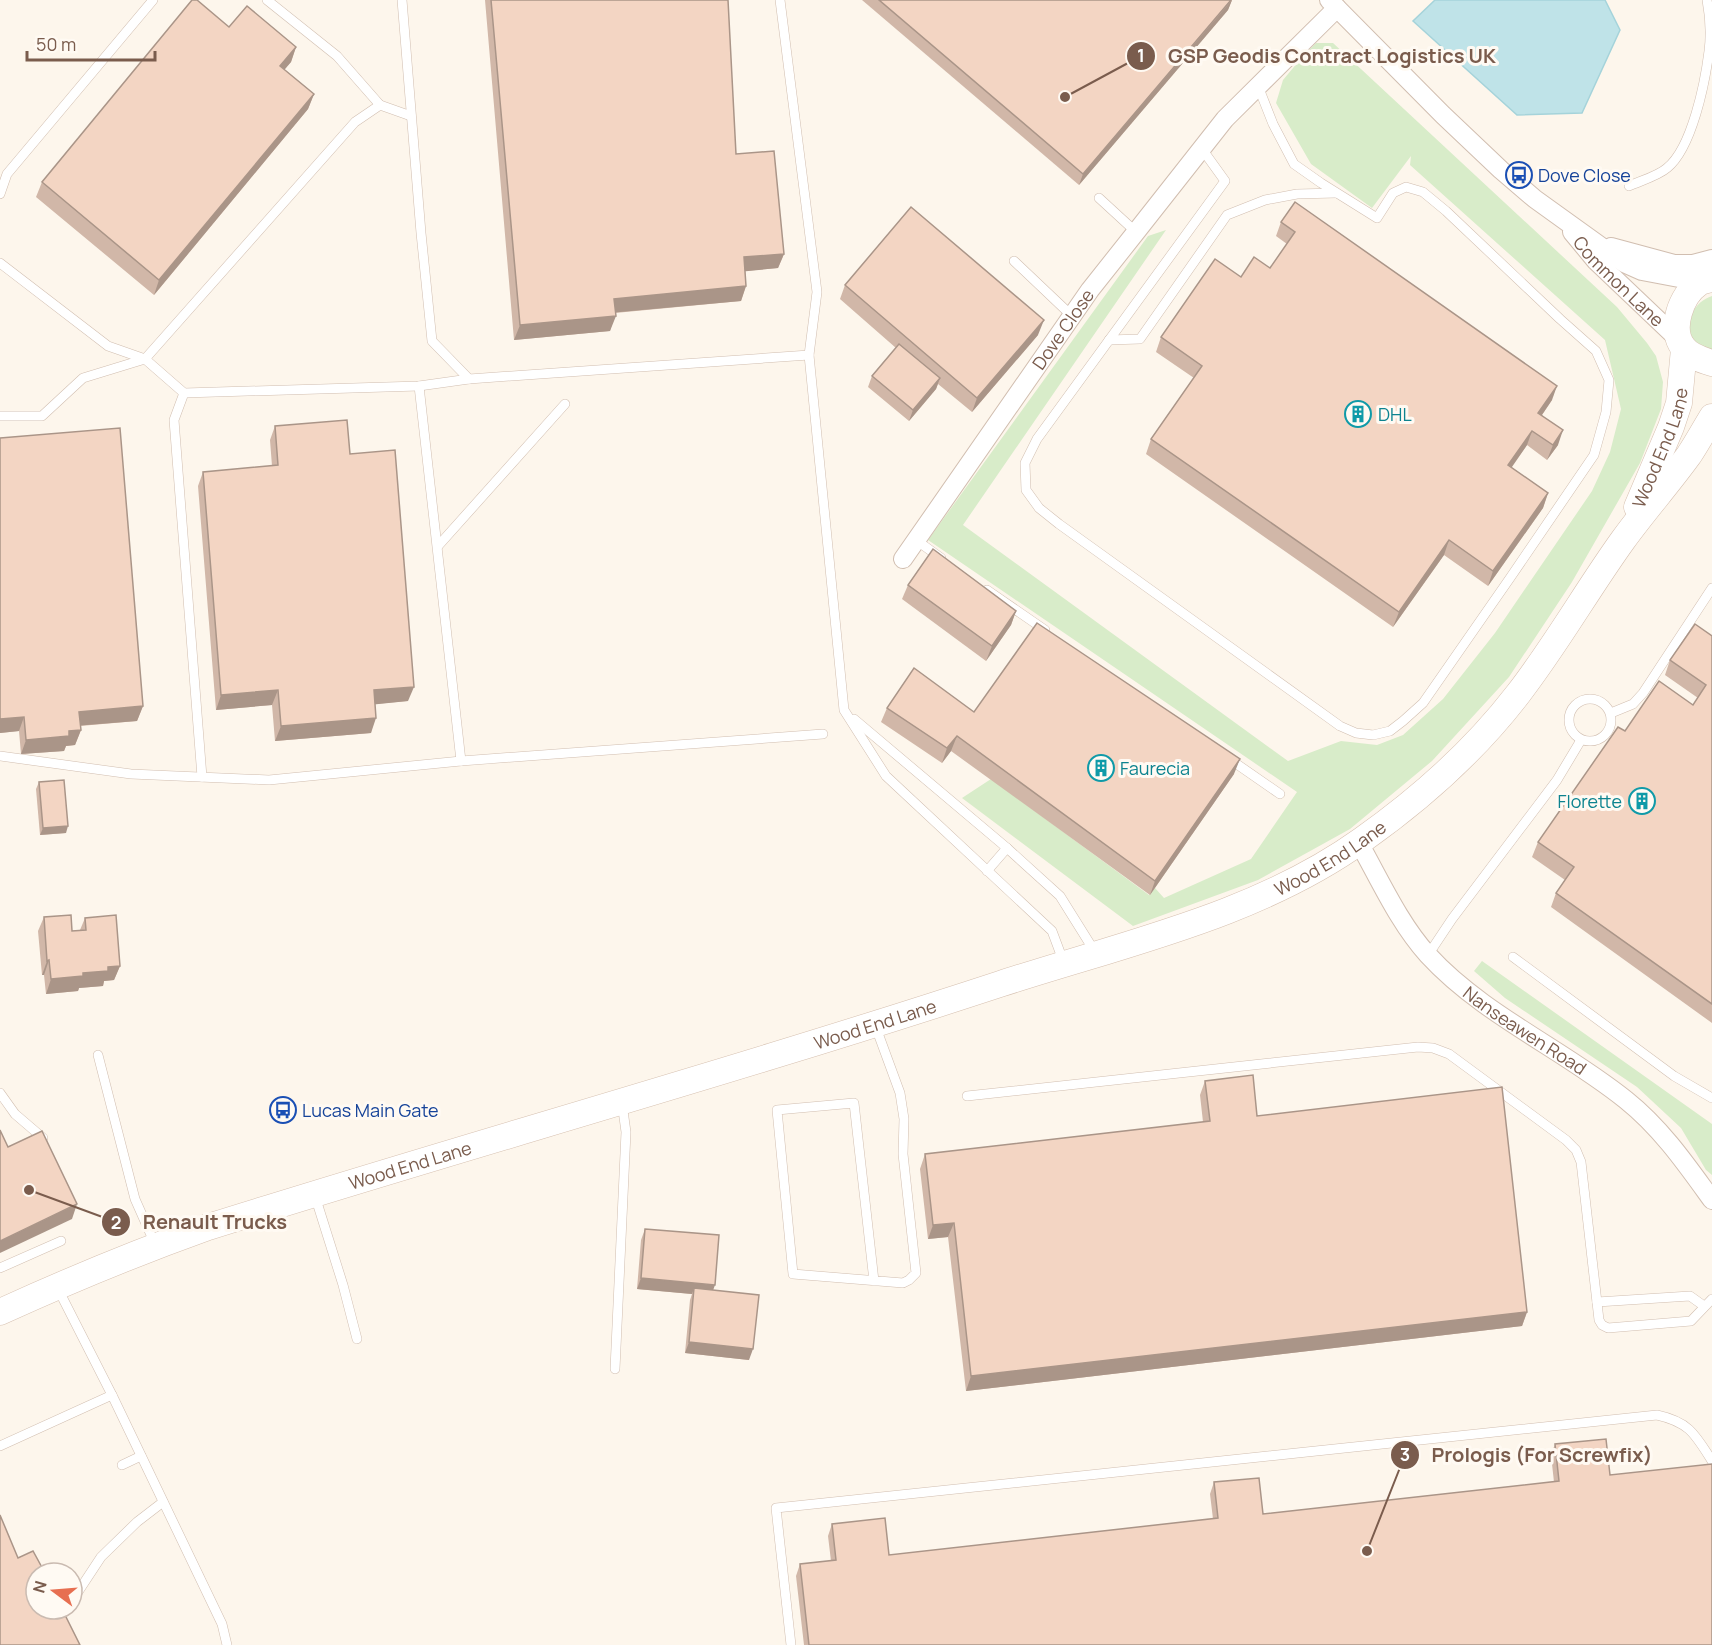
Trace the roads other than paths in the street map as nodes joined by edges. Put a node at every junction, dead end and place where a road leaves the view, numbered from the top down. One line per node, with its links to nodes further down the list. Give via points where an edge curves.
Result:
1 (153, 0): 13 (lane, via 7,174)
2 (267, 0): 8 (lane, via 337,56)
3 (402, 0): 9 (lane)
4 (780, 0): 24 (lane, via 817,292)
5 (1707, 0): 11 (lane, via 1709,50 1697,113 1683,150 1666,169)
6 (1333, 4): 7 (street, Dove Close); 15 (street, Common Lane, via 1501,170)
7 (1258, 86): 10 (street, Dove Close, via 1224,119); 12 (lane, via 1294,164)
8 (380, 105): 9 (lane); 25 (lane, via 355,122)
9 (411, 116): 27 (lane, via 432,341)
10 (1202, 148): 16 (street, Dove Close); 22 (lane, via 1225,181)
11 (1629, 186)
12 (1336, 193): 22 (lane, via 1265,200 1227,215 1140,339); 22 (lane, via 1377,218 1393,193 1406,187 1423,192 1596,351 1609,380 1606,412 1594,455 1423,703 1390,731 1373,735 1340,726 1039,508 1026,490 1025,463 1037,439)
13 (0, 194)
14 (1099, 198): 16 (lane)
15 (1562, 219): 17 (street, Common Lane); 23 (street, Common Lane, via 1596,261)
16 (1136, 232): 21 (street, Dove Close)
17 (1598, 243): 20 (street, via 1674,264 1693,264); 20 (street, Common Lane, via 1642,271)
18 (1014, 261): 21 (lane)
19 (0, 263): 25 (lane, via 108,346)
20 (1709, 276): 23 (street, Wood End Lane, via 1680,309 1677,326)
21 (1072, 316): 35 (street, Dove Close)
22 (1109, 340)
23 (1681, 344): 26 (street); 36 (street, Wood End Lane, via 1679,403)
24 (809, 355): 27 (lane); 43 (lane)
25 (145, 359): 29 (lane); 31 (lane, via 83,378 42,416)
26 (1712, 363)
27 (469, 379): 28 (lane)
28 (419, 386): 29 (lane); 37 (lane)
29 (184, 393): 50 (lane, via 174,420)
30 (565, 404): 37 (lane)
31 (0, 416)
32 (1712, 417): 34 (street, Wood End Lane)
33 (1712, 432): 34 (street)
34 (1692, 451): 36 (street, Wood End Lane)
35 (916, 540): 38 (street, Dove Close); 39 (lane)
36 (1623, 540): 52 (street, Wood End Lane, via 1561,635 1480,738)
37 (438, 546): 49 (lane)
38 (903, 559)
39 (946, 561)
40 (975, 581): 42 (lane)
41 (1712, 588): 44 (lane, via 1643,693 1633,704)
42 (1054, 636)
43 (844, 710): 53 (lane); 54 (lane, via 886,776)
44 (1611, 712): 46 (lane, via 1611,727 1602,738); 46 (lane, via 1595,699 1575,704 1569,723)
45 (823, 734): 49 (lane)
46 (1581, 740): 56 (lane, via 1557,780)
47 (1221, 752): 51 (lane)
48 (0, 756): 50 (lane, via 131,774)
49 (461, 761): 50 (lane, via 269,780)
50 (202, 777)
51 (1280, 794)
52 (1359, 843): 55 (street, Wood End Lane, via 1309,872 1224,912); 56 (street, Nanseawen Road, via 1399,915)
53 (1007, 848): 54 (lane); 55 (lane, via 1060,896)
54 (987, 871): 58 (lane, via 1052,931)
55 (1092, 947): 58 (street, Wood End Lane)
56 (1428, 955): 67 (street, Nanseawen Road, via 1467,992 1627,1100 1663,1133)
57 (1513, 957): 63 (lane, via 1674,1076)
58 (1064, 963): 59 (street, Wood End Lane)
59 (875, 1024): 64 (street, Wood End Lane); 71 (lane, via 900,1093 916,1273 903,1283)
60 (98, 1055): 69 (lane, via 135,1199)
61 (0, 1093): 65 (lane, via 15,1114)
62 (967, 1096): 73 (lane, via 1433,1048 1449,1054 1576,1150 1581,1162)
63 (1712, 1098)
64 (621, 1101): 66 (street, Wood End Lane); 77 (lane, via 626,1132)
65 (43, 1138)
66 (314, 1194): 69 (street, Wood End Lane); 76 (lane)
67 (1712, 1200)
68 (61, 1241): 70 (lane)
69 (156, 1246): 72 (street, Wood End Lane)
70 (0, 1268)
71 (874, 1281): 71 (lane, via 854,1103 777,1110 793,1274)
72 (57, 1286): 75 (street, Wood End Lane); 78 (lane)
73 (1597, 1302): 74 (lane, via 1690,1296); 74 (lane, via 1599,1320 1608,1328 1691,1321)
74 (1708, 1303)
75 (0, 1312)
76 (357, 1339)
77 (615, 1369)
78 (112, 1395): 79 (lane); 80 (lane)
79 (0, 1446)
80 (141, 1456): 82 (lane); 83 (lane)
81 (1712, 1461): 86 (lane, via 1688,1428 1657,1415 776,1508)
82 (122, 1465)
83 (163, 1502): 84 (lane, via 101,1557); 85 (lane, via 222,1624)
84 (84, 1583)
85 (227, 1645)
86 (791, 1645)

